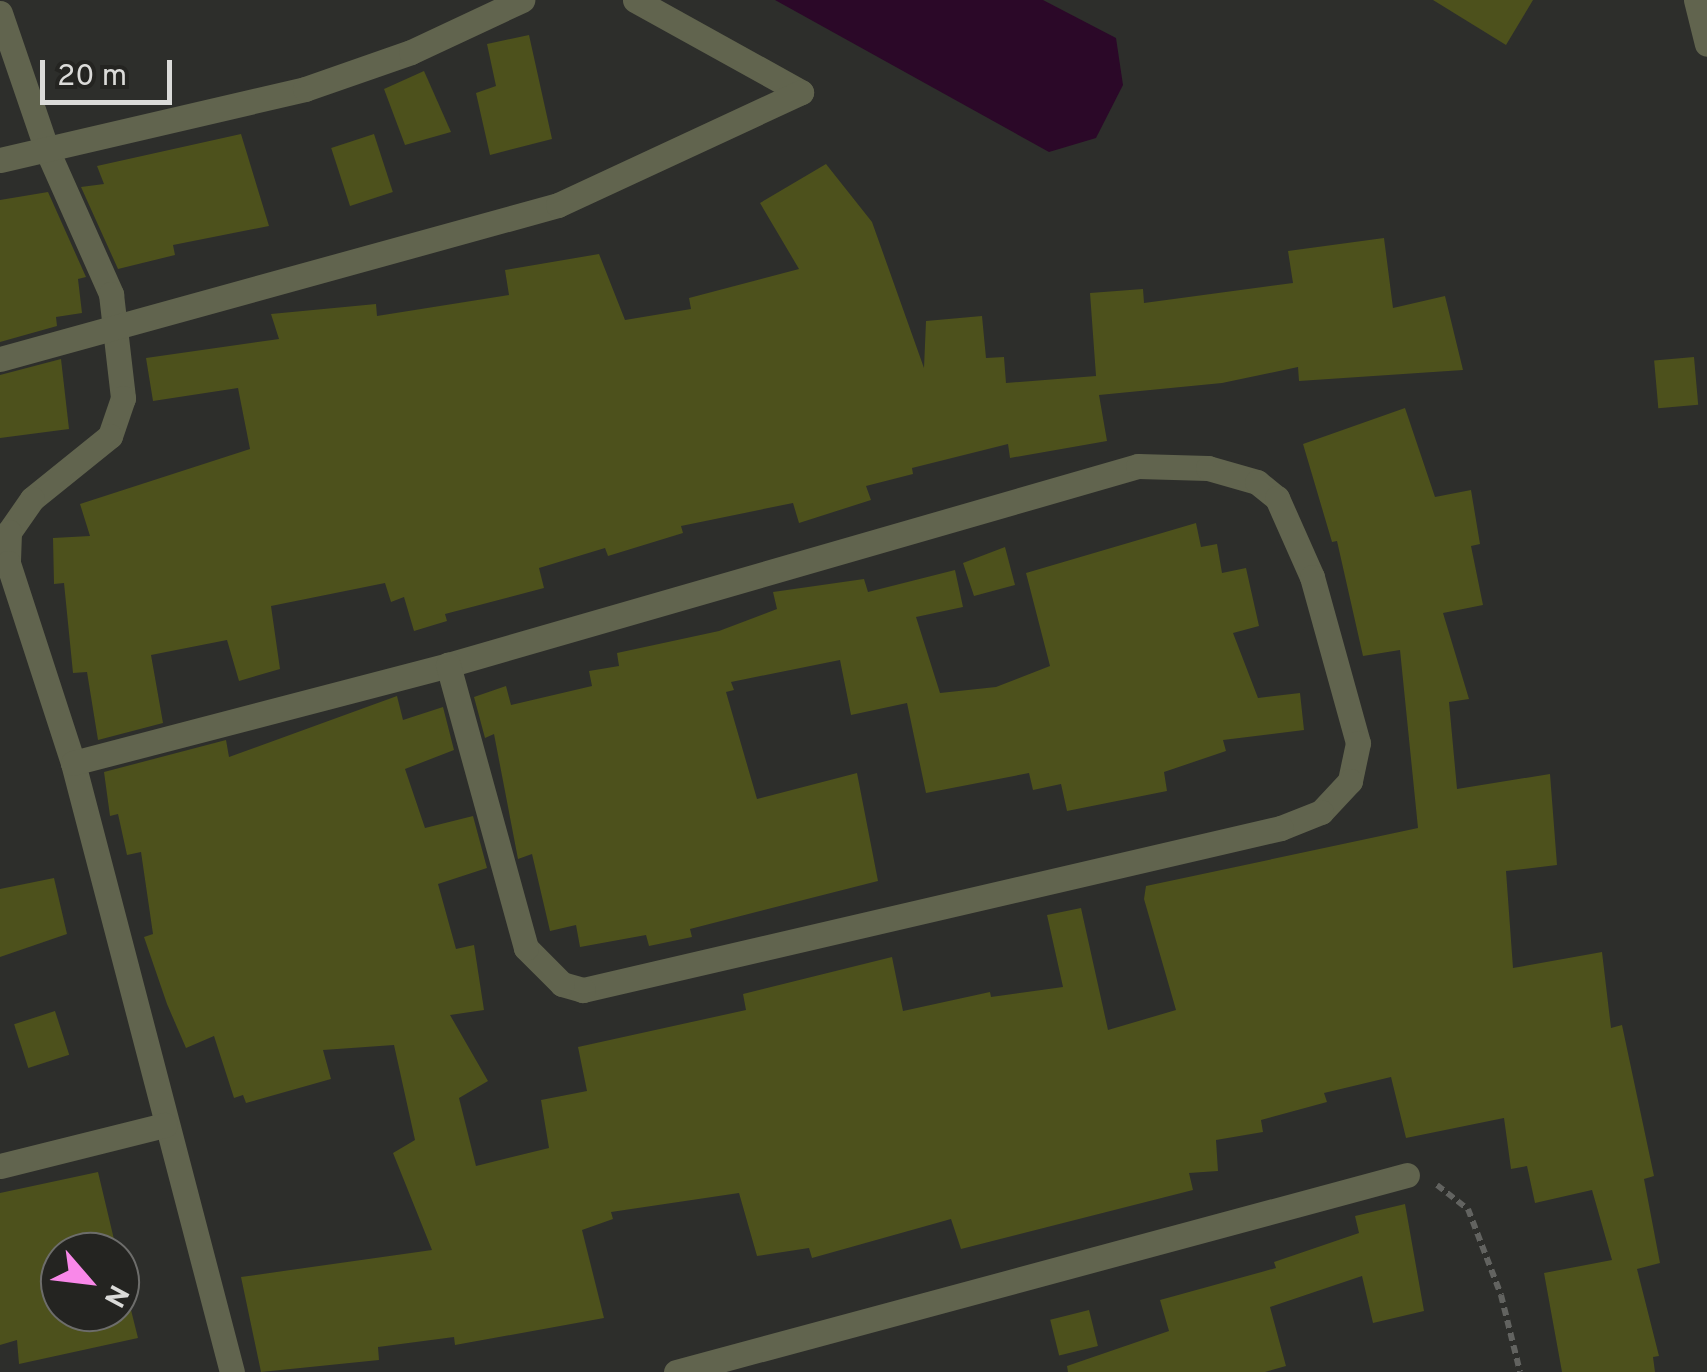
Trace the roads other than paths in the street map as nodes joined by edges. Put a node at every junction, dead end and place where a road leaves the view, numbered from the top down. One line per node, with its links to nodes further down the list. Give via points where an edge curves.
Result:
1 (522, 0): 4 (street, via 412,52 305,89)
2 (635, 0): 6 (street, via 802,92 558,205)
3 (0, 13): 4 (street)
4 (47, 150): 5 (street); 6 (street, via 111,294)
5 (0, 160)
6 (115, 328): 7 (street); 9 (street, via 123,398 110,436 32,499 9,532 8,563)
7 (0, 359)
8 (448, 665): 8 (street, via 1138,466 1208,468 1257,482 1291,518 1358,743 1350,781 1321,812 1280,828 583,990 562,984 526,948); 9 (street)
9 (72, 762): 10 (street)
10 (166, 1125): 11 (street); 13 (street)
11 (0, 1166)
12 (1407, 1176): 14 (street)
13 (232, 1372)
14 (676, 1372)

